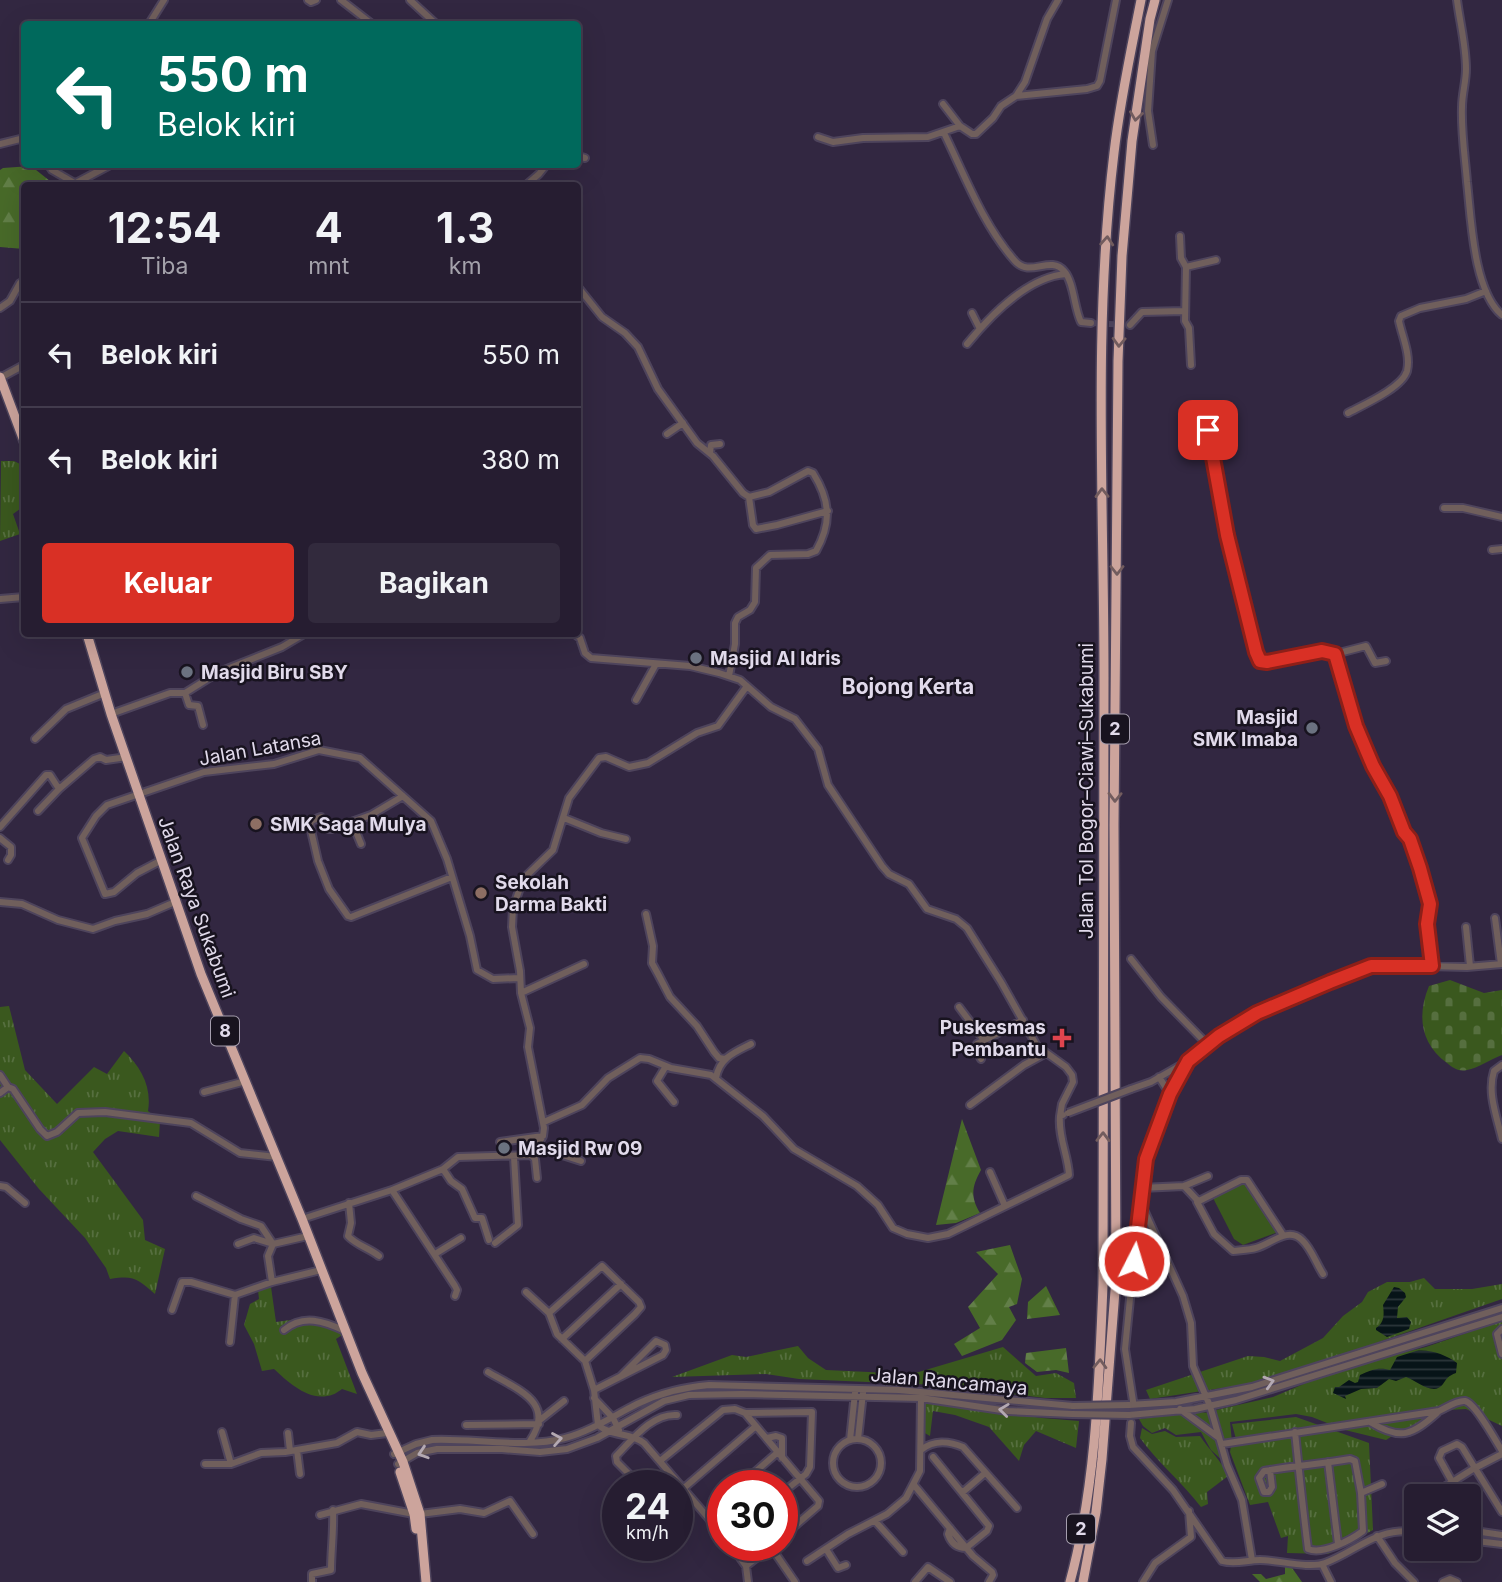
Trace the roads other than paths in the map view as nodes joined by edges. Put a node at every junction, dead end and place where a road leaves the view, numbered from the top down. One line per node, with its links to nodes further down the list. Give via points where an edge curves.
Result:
1 (164, 0): 12 (street)
2 (308, 0): 3 (street)
3 (316, 0)
4 (341, 0): 13 (street)
5 (410, 0): 14 (street)
6 (1058, 0): 15 (street)
7 (1116, 0): 15 (street, via 1097,86)
8 (1141, 0): 271 (highway, Jalan Tol Bogor–Ciawi–Sukabumi / 2, one-way to 8, via 1089,1475 1104,1285 1101,372 1114,155)
9 (1155, 0): 272 (highway, Jalan Tol Bogor–Ciawi–Sukabumi / 2, one-way to 272, via 1132,141 1121,269 1114,825 1116,1278 1102,1459)
10 (1168, 0): 22 (street, via 1152,51 1148,111)
11 (1457, 0): 34 (street, via 1466,68 1462,126 1468,207)
12 (151, 21)
13 (368, 21)
14 (433, 21)
15 (1016, 96): 17 (street, via 976,134)
16 (943, 104): 17 (street)
17 (960, 125): 18 (street)
18 (944, 133): 19 (street, via 833,142); 32 (street, via 998,239 1017,263 1030,269 1058,266)
19 (818, 137)
20 (21, 139): 21 (street)
21 (0, 144)
22 (1153, 145)
23 (51, 168): 26 (street)
24 (105, 168): 27 (street)
25 (544, 168): 28 (street)
26 (73, 182)
27 (80, 182)
28 (530, 182)
29 (1180, 236): 31 (street)
30 (1216, 260): 31 (street)
31 (1186, 267): 37 (street)
32 (1066, 274): 40 (street, via 1081,322); 42 (street, via 1050,276 1028,288)
33 (20, 283): 36 (street)
34 (1486, 290): 39 (street); 47 (street, via 1401,316 1408,360 1405,376 1384,394)
35 (581, 291): 48 (street, via 602,317 641,350 656,386)
36 (0, 308)
37 (1185, 311): 41 (street, via 1142,312); 44 (street)
38 (972, 313): 42 (street)
39 (1502, 315)
40 (1091, 323)
41 (1130, 325)
42 (980, 329): 43 (street)
43 (967, 344)
44 (1191, 365)
45 (21, 366): 46 (street)
46 (0, 377): 49 (highway)
47 (1348, 413)
48 (683, 423): 51 (street); 53 (street)
49 (21, 430)
50 (1208, 430): 65 (street, via 1227,535 1260,661 1322,651)
51 (667, 434)
52 (720, 444): 53 (street, via 711,445)
53 (710, 453): 54 (street)
54 (749, 496): 56 (street, via 756,529); 56 (street, via 769,492 808,471 820,485)
55 (1444, 508): 57 (street)
56 (828, 511): 68 (street, via 816,551 770,555 755,568 755,602 738,617)
57 (1502, 517)
58 (1492, 550): 59 (street)
59 (1502, 550)
60 (21, 597): 61 (street)
61 (0, 599)
62 (88, 637): 70 (highway, Jalan Raya Sukabumi / 8)
63 (299, 637): 71 (street, via 217,673)
64 (580, 637): 67 (street, via 591,658)
65 (1335, 654): 66 (street, via 1366,646 1375,663); 98 (street, via 1356,726 1420,868 1430,904 1427,924)
66 (1386, 660)
67 (656, 664): 68 (street, via 696,667); 72 (street)
68 (729, 676): 69 (street)
69 (747, 685): 81 (street, via 720,725 696,733 652,761 629,767 599,758 569,798); 103 (street, via 803,728 819,751 828,785 882,866 908,884 929,910 964,924)
70 (105, 693): 73 (highway, Jalan Raya Sukabumi / 8); 75 (street, via 66,709)
71 (185, 693): 73 (street, via 170,693); 74 (street, via 189,705 198,706)
72 (636, 700)
73 (111, 714): 76 (highway, Jalan Raya Sukabumi / 8)
74 (203, 725)
75 (35, 739)
76 (127, 757): 77 (street, via 94,759); 78 (highway, Jalan Raya Sukabumi / 8)
77 (59, 789): 80 (street); 83 (street, via 46,775)
78 (139, 793): 79 (street, Jalan Latansa, via 212,770 274,764 323,749 360,758); 88 (highway, Jalan Raya Sukabumi / 8); 88 (street, Jalan Latansa, via 101,810 82,842 105,894)
79 (403, 796): 82 (street); 89 (street, Jalan Latansa, via 431,821)
80 (38, 811)
81 (564, 818): 85 (street); 100 (street, via 553,850 523,879 513,908)
82 (352, 822): 86 (street); 89 (street, via 330,829 319,817 309,824 329,889 349,916)
83 (0, 827)
84 (0, 838): 87 (street, via 11,847)
85 (626, 839)
86 (361, 844)
87 (8, 860)
88 (160, 861): 91 (highway, Jalan Raya Sukabumi / 8)
89 (452, 877): 100 (street, Jalan Latansa, via 477,971 493,979)
90 (0, 902): 91 (street, via 22,904 93,929)
91 (175, 902): 116 (highway, Jalan Raya Sukabumi / 8)
92 (646, 914): 108 (street, via 652,963 670,997 719,1058)
93 (1495, 918): 97 (street)
94 (1466, 927): 99 (street)
95 (1131, 959): 106 (street)
96 (584, 964): 101 (street)
97 (1502, 964): 99 (street)
98 (1432, 966): 99 (street); 106 (street, via 1366,968 1264,1009)
99 (1469, 966)
100 (519, 978): 101 (street)
101 (520, 993): 124 (street)
102 (960, 1007): 104 (street)
103 (1023, 1020): 104 (street); 107 (street)
104 (983, 1039): 109 (street, via 976,1048)
105 (751, 1044): 108 (street)
106 (1207, 1044): 110 (street)
107 (1046, 1053): 122 (street); 123 (street, via 1073,1078)
108 (725, 1059): 115 (street)
109 (981, 1059)
110 (1188, 1061): 114 (street); 120 (street)
111 (1502, 1065): 126 (street, via 1493,1071 1491,1086)
112 (666, 1066): 115 (street); 121 (street, via 657,1081); 124 (street, via 638,1059 608,1078 582,1105)
113 (0, 1075): 117 (street)
114 (1159, 1077): 120 (street); 123 (street, bridge)
115 (716, 1078): 145 (street, via 763,1116 793,1149 859,1187 898,1230 936,1238)
116 (246, 1081): 118 (street); 129 (highway, Jalan Raya Sukabumi / 8)
117 (8, 1087): 119 (street); 129 (street, via 47,1136 78,1113 105,1112 191,1123 240,1153)
118 (204, 1092)
119 (0, 1093)
120 (1170, 1094): 138 (street, via 1146,1159)
121 (674, 1102)
122 (970, 1105)
123 (1060, 1116): 145 (street, via 1069,1175)
124 (544, 1122): 125 (street)
125 (543, 1136): 127 (street); 128 (street)
126 (1502, 1139)
127 (500, 1142)
128 (532, 1152): 130 (street); 131 (street, via 553,1152); 135 (street)
129 (277, 1157): 146 (highway, Jalan Raya Sukabumi / 8)
130 (514, 1157): 132 (street, via 458,1157); 132 (street, via 518,1225 492,1242 462,1189)
131 (581, 1161)
132 (443, 1169): 139 (street)
133 (990, 1172): 145 (street)
134 (1208, 1176): 137 (street)
135 (537, 1178)
136 (0, 1186): 143 (street)
137 (1184, 1186): 138 (street); 142 (street)
138 (1141, 1188): 141 (street)
139 (393, 1190): 144 (street); 152 (street)
140 (196, 1196): 151 (street, via 261,1226)
141 (1140, 1201): 177 (street, via 1183,1296 1190,1317 1193,1366); 183 (street, via 1125,1349)
142 (1198, 1201): 147 (street, via 1214,1234 1233,1251 1258,1248); 147 (street, via 1247,1180)
143 (25, 1203)
144 (349, 1203): 146 (street); 153 (street, via 348,1236)
145 (1005, 1206)
146 (302, 1219): 148 (highway, Jalan Raya Sukabumi / 8)
147 (1283, 1235): 155 (street, via 1302,1239)
148 (308, 1236): 151 (street); 154 (highway, Jalan Raya Sukabumi / 8)
149 (461, 1238): 152 (street)
150 (238, 1244): 151 (street, via 254,1238)
151 (273, 1244): 156 (street, via 268,1256)
152 (435, 1254): 160 (street, via 457,1290)
153 (379, 1256)
154 (321, 1270): 156 (street); 167 (highway, Jalan Raya Sukabumi / 8)
155 (1323, 1274)
156 (272, 1282): 159 (street)
157 (621, 1284): 163 (street, via 600,1266); 168 (street); 171 (street, via 641,1307)
158 (526, 1292): 163 (street)
159 (235, 1295): 162 (street, via 184,1281); 169 (street)
160 (455, 1296)
161 (1502, 1308): 176 (street, Jalan Rancamaya, one-way to 161)
162 (172, 1310)
163 (549, 1313): 168 (street)
164 (1502, 1317): 182 (street, Jalan Rancamaya)
165 (1502, 1329): 170 (street, via 1497,1334)
166 (284, 1330): 167 (street, via 304,1319)
167 (345, 1331): 191 (highway, Jalan Raya Sukabumi / 8)
168 (562, 1339): 171 (street)
169 (230, 1342)
170 (1502, 1354)
171 (585, 1360): 174 (street)
172 (488, 1372): 192 (street, via 531,1400)
173 (620, 1377): 173 (street, via 663,1355 665,1345 656,1341); 174 (street)
174 (594, 1390): 178 (street)
175 (859, 1393): 179 (street, Jalan Rancamaya); 183 (street, Jalan Rancamaya, bridge, via 945,1393 1073,1406); 189 (street, Jalan Rancamaya, via 689,1387 654,1397); 197 (street, Jalan Rancamaya, via 689,1395 664,1401); 206 (street)
176 (1227, 1393): 177 (street, Jalan Rancamaya); 182 (street)
177 (1207, 1397): 181 (street, Jalan Rancamaya); 184 (street)
178 (594, 1398): 189 (street); 195 (street)
179 (921, 1398): 190 (street, Jalan Rancamaya, one-way to 179, bridge, via 1008,1411); 209 (street)
180 (564, 1401): 192 (street)
181 (1176, 1402): 183 (street, Jalan Rancamaya); 185 (street)
182 (1230, 1402): 184 (street, Jalan Rancamaya)
183 (1131, 1403)
184 (1210, 1406): 185 (street, Jalan Rancamaya); 208 (street)
185 (1181, 1411): 190 (street, Jalan Rancamaya); 208 (street)
186 (1439, 1411): 193 (street); 193 (street, via 1404,1434); 211 (street, via 1460,1401 1470,1403)
187 (745, 1413): 196 (street); 215 (street, via 735,1409 719,1412); 227 (street, via 812,1412 810,1467)
188 (677, 1415): 204 (street, via 660,1417)
189 (613, 1418): 195 (street, Jalan Rancamaya); 197 (street)
190 (1130, 1419): 237 (street, via 1133,1447)
191 (383, 1420): 202 (highway, Jalan Raya Sukabumi / 8); 214 (highway, Jalan Raya Sukabumi / 8)
192 (540, 1422): 194 (street); 207 (street)
193 (1369, 1422): 200 (street)
194 (466, 1425)
195 (598, 1425): 199 (street); 207 (street, Jalan Rancamaya, one-way to 195, via 562,1439)
196 (756, 1426): 205 (street); 228 (street)
197 (617, 1427): 199 (street, Jalan Rancamaya); 203 (street)
198 (222, 1432): 218 (street)
199 (609, 1432): 203 (street); 214 (street, Jalan Rancamaya, one-way to 214, via 559,1451 437,1449)
200 (1295, 1432): 208 (street); 219 (street)
201 (288, 1433): 210 (street)
202 (387, 1433): 210 (street, via 357,1432 337,1443); 214 (highway, Jalan Raya Sukabumi / 8)
203 (621, 1435): 204 (street)
204 (635, 1437): 215 (street); 221 (street, via 616,1458)
205 (767, 1438): 212 (street); 212 (street, via 782,1438)
206 (854, 1440): 206 (street, via 872,1444 881,1464 871,1484 856,1488 842,1483 833,1470 838,1448)
207 (530, 1441): 214 (street, Jalan Rancamaya, via 432,1440)
208 (1220, 1441): 255 (street, via 1244,1508)
209 (921, 1450): 225 (street, via 934,1443 960,1445); 231 (street)
210 (294, 1451): 218 (street, via 254,1454); 226 (street)
211 (1502, 1452): 220 (street)
212 (780, 1455): 223 (street); 227 (street)
213 (933, 1457): 232 (street)
214 (399, 1458): 239 (highway, Jalan Raya Sukabumi / 8)
215 (660, 1461): 222 (street)
216 (1328, 1462): 219 (street); 233 (street, via 1355,1461); 250 (street)
217 (205, 1464): 218 (street)
218 (231, 1464)
219 (1299, 1468): 224 (street); 250 (street, via 1308,1549)
220 (1473, 1469): 229 (street); 229 (street, via 1460,1445 1442,1451 1439,1459); 238 (street)
221 (627, 1470)
222 (668, 1470)
223 (760, 1470)
224 (1270, 1470)
225 (985, 1473): 232 (street); 235 (street)
226 (300, 1474)
227 (799, 1478): 243 (street, via 819,1503)
228 (693, 1481)
229 (1452, 1483)
230 (1381, 1484): 233 (street)
231 (914, 1485): 242 (street, via 902,1503); 252 (street)
232 (963, 1492): 252 (street, via 989,1526)
233 (1361, 1493): 250 (street, via 1363,1531)
234 (693, 1499): 240 (street)
235 (1017, 1508)
236 (333, 1510): 239 (street, via 361,1504); 241 (street); 264 (street, via 331,1570 312,1574)
237 (1189, 1511): 255 (street, via 1222,1561); 273 (street, via 1191,1537 1150,1569)
238 (1502, 1512)
239 (417, 1514): 246 (street, via 460,1509 484,1513 510,1501); 267 (highway, Jalan Raya Sukabumi / 8)
240 (706, 1514)
241 (320, 1515)
242 (875, 1521): 253 (street); 254 (street)
243 (798, 1522)
244 (1404, 1530): 248 (street)
245 (1481, 1532): 247 (street)
246 (533, 1534)
247 (1502, 1535)
248 (1377, 1536): 260 (street); 275 (street)
249 (1481, 1542): 251 (street)
250 (1338, 1544)
251 (1502, 1544)
252 (966, 1548): 270 (street, via 992,1572)
253 (826, 1549): 259 (street); 261 (street, via 838,1568)
254 (903, 1552)
255 (1252, 1560): 260 (street)
256 (742, 1561): 262 (street)
257 (752, 1561): 262 (street)
258 (782, 1561): 268 (street)
259 (807, 1561)
260 (1322, 1564): 274 (street)
261 (846, 1565)
262 (746, 1566): 266 (street)
263 (303, 1578): 264 (street)
264 (312, 1580)
265 (913, 1580): 269 (street, via 928,1567)
266 (751, 1581)
267 (424, 1582)
268 (795, 1582)
269 (950, 1582)
270 (989, 1582)
271 (1070, 1582)
272 (1083, 1582)
273 (1143, 1582)
274 (1331, 1582)
275 (1414, 1582)
276 (1443, 1582): 277 (street)
277 (1457, 1582)

